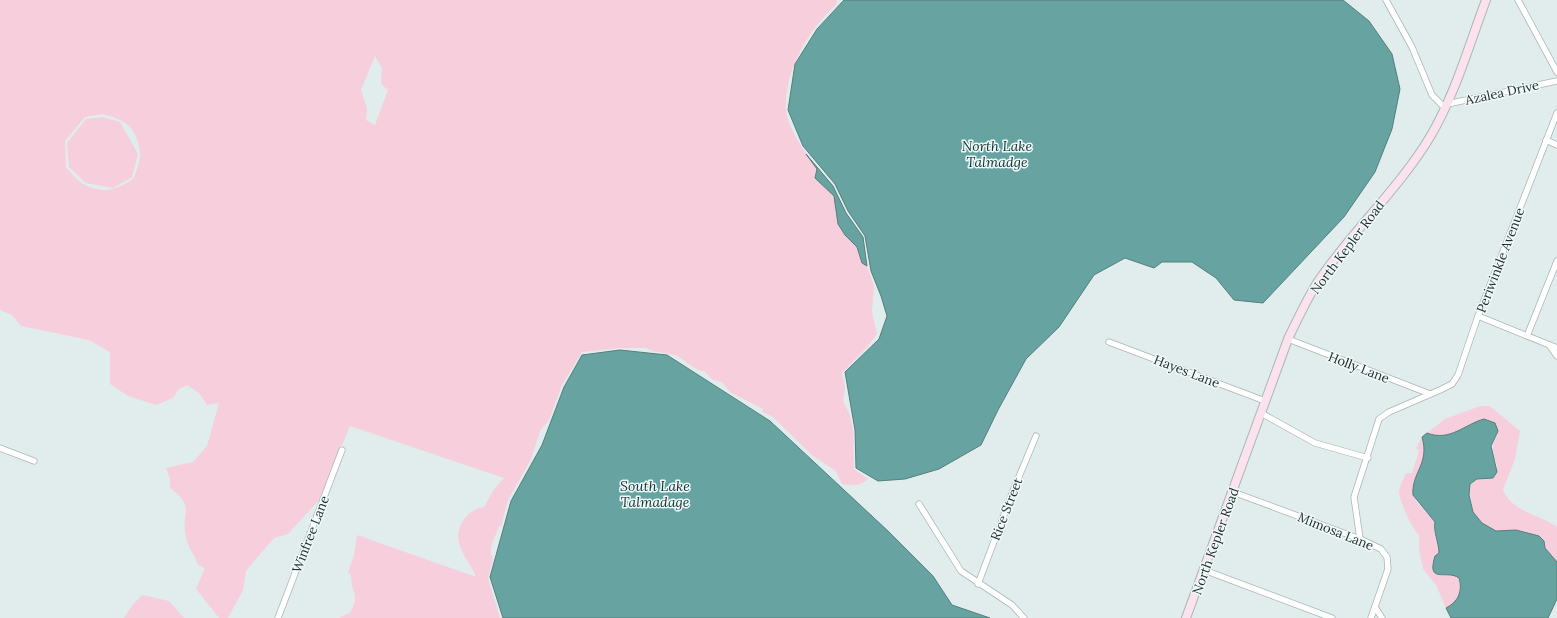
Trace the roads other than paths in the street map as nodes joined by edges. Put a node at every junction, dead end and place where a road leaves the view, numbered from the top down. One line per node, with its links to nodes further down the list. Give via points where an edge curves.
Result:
1 (1386, 0): 6 (street, via 1412,47 1432,95)
2 (1486, 0): 6 (main road, North Kepler Road)
3 (1518, 0): 4 (street)
4 (1557, 72)
5 (1557, 81): 6 (street, Azalea Drive)
6 (1446, 106): 13 (main road, North Kepler Road, via 1413,162 1317,283)
7 (1557, 113): 8 (street, Periwinkle Avenue)
8 (1546, 140): 9 (street); 11 (street, Periwinkle Avenue)
9 (1557, 145)
10 (1557, 261): 12 (street)
11 (1478, 316): 12 (street); 18 (street, Periwinkle Avenue, via 1458,376 1452,384)
12 (1527, 336): 15 (street)
13 (1288, 339): 18 (street, Holly Lane); 19 (main road, North Kepler Road)
14 (1109, 342): 19 (street, Hayes Lane)
15 (1548, 344): 16 (street); 17 (street)
16 (1557, 348)
17 (1557, 356)
18 (1430, 394): 24 (street, Periwinkle Avenue, via 1379,419)
19 (1265, 401): 20 (main road, North Kepler Road)
20 (1261, 413): 24 (street, via 1315,443); 26 (main road, North Kepler Road)
21 (1036, 436): 30 (street, Rice Street)
22 (0, 448): 25 (street)
23 (342, 450): 32 (street, Winfree Lane)
24 (1368, 458): 28 (street, Periwinkle Avenue, via 1354,497)
25 (34, 461)
26 (1233, 492): 28 (street, Mimosa Lane); 29 (main road, North Kepler Road)
27 (919, 504): 30 (street, via 960,571)
28 (1360, 539): 31 (street, Mimosa Lane, via 1381,549 1387,557 1388,569)
29 (1204, 570): 34 (main road, North Kepler Road); 35 (street)
30 (978, 584): 33 (street, via 1012,605)
31 (1375, 607): 36 (street, Mimosa Lane); 37 (street)
32 (278, 618)
33 (1024, 618)
34 (1186, 618)
35 (1332, 618)
36 (1371, 618)
37 (1382, 618)

